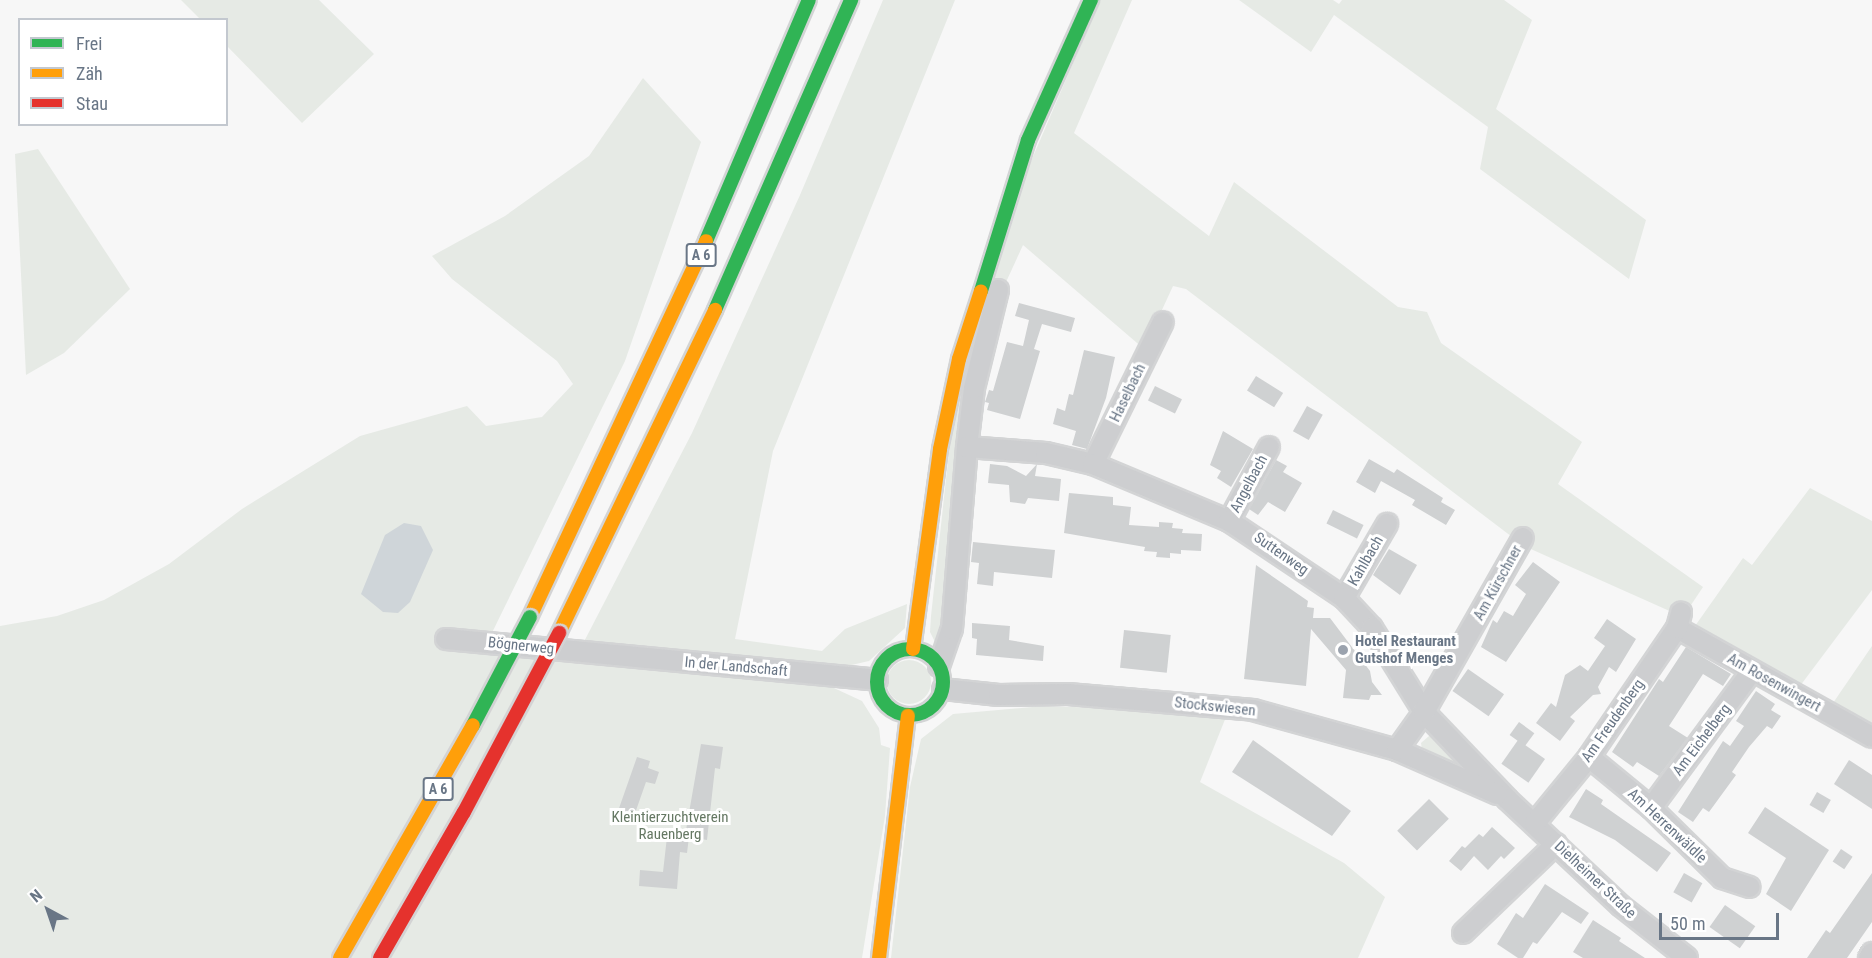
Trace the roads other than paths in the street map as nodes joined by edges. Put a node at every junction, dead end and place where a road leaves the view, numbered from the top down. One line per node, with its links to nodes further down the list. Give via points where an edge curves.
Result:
1 (809, 0): 33 (main road, A 6, bridge, via 687,286 530,617 436,794)
2 (851, 0): 34 (main road, A 6, bridge, via 686,377 559,633 464,812)
3 (1091, 0): 15 (main road, via 1028,140 959,359 940,449)
4 (998, 290): 6 (street, via 974,388)
5 (1163, 322): 8 (street, Haselbach)
6 (967, 447): 8 (street, Suttenweg, via 1046,453); 17 (street)
7 (1269, 447): 9 (street, Angelbach)
8 (1093, 464): 9 (street, Suttenweg)
9 (1229, 521): 12 (street, Suttenweg)
10 (1387, 524): 12 (street, Kahlbach)
11 (1523, 538): 21 (street, Am Kürschner)
12 (1344, 598): 21 (street, Suttenweg, via 1372,627)
13 (1679, 620): 18 (street, Am Rosenwingert); 25 (street, Am Freudenberg)
14 (447, 639): 16 (street, Bögnerweg)
15 (913, 649): 17 (main road); 19 (main road, via 889,656 881,664)
16 (595, 654): 19 (street, In der Landschaft)
17 (943, 658): 20 (main road)
18 (1752, 671): 23 (street, Am Rosenwingert); 27 (street, Am Eichelberg)
19 (877, 680): 22 (main road, via 880,698 887,707)
20 (943, 689): 22 (main road, via 927,712); 24 (street, Stockswiesen, via 999,695 1068,694 1253,710)
21 (1424, 712): 24 (street, Am Kürschner); 26 (street, Suttenweg)
22 (908, 716): 35 (main road)
23 (1872, 737)
24 (1397, 750): 26 (street, Stockswiesen)
25 (1589, 757): 27 (street, Am Herrenwäldle); 28 (street, Am Freudenberg)
26 (1507, 799): 28 (street, Dielheimer Straße)
27 (1651, 808): 30 (street, Am Herrenwäldle, via 1722,878)
28 (1535, 824): 29 (street, Dielheimer Straße)
29 (1556, 844): 31 (street); 36 (street, Dielheimer Straße, via 1621,906)
30 (1750, 887)
31 (1463, 933)
32 (1872, 953): 37 (street)
33 (340, 958)
34 (380, 958)
35 (879, 958)
36 (1687, 958)
37 (1869, 958)

